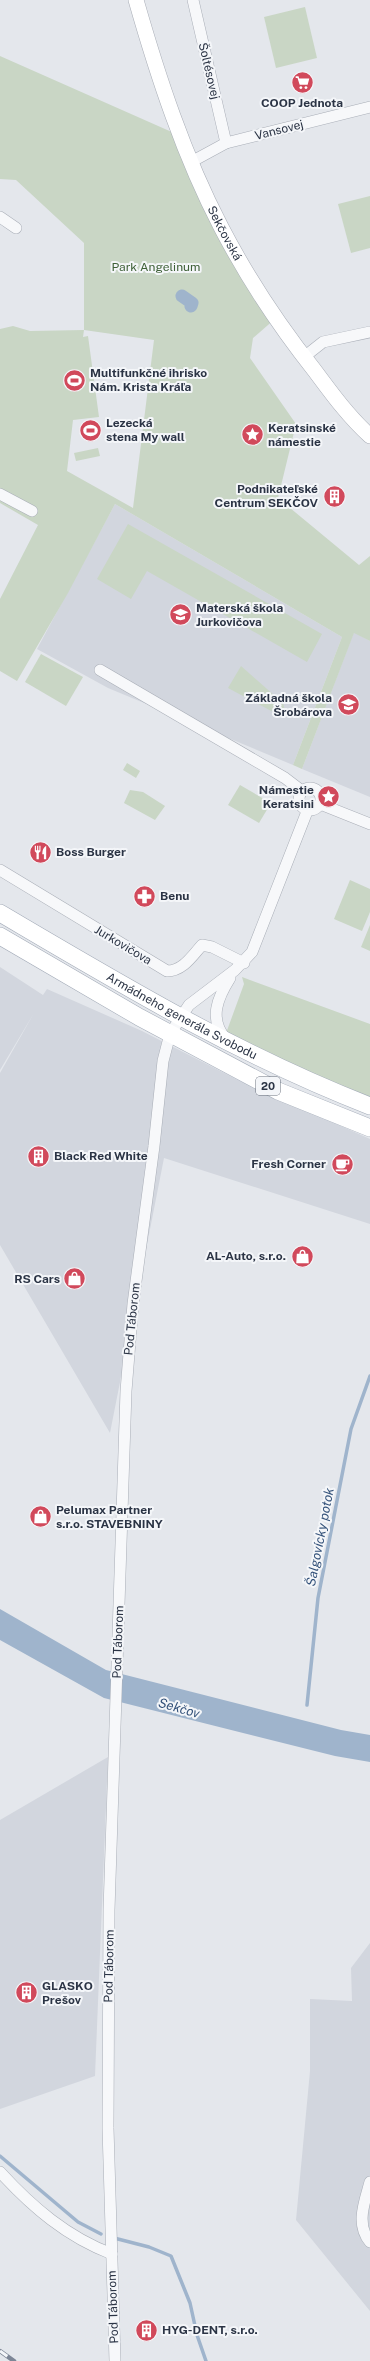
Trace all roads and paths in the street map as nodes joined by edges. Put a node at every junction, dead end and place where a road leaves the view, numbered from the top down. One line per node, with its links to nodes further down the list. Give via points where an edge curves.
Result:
1 (136, 0): 5 (street, Sekčovská, via 154,63)
2 (193, 0): 4 (street, Šoltésovej)
3 (370, 108): 4 (street, Vansovej)
4 (226, 143): 5 (street, Vansovej)
5 (192, 162): 9 (street, Sekčovská, via 221,227 276,318)
6 (0, 217): 7 (street)
7 (16, 228)
8 (370, 332): 9 (street, via 323,342)
9 (304, 357): 10 (street, Sekčovská, via 358,425)
10 (370, 436)
11 (0, 494): 12 (street)
12 (32, 511)
13 (100, 670): 14 (street, via 286,778)
14 (302, 791): 15 (street, via 308,788 317,790 321,796); 16 (street, via 300,802)
15 (320, 804): 16 (street); 17 (street)
16 (308, 809): 21 (street, via 252,952)
17 (370, 824)
18 (0, 870): 21 (street, Jurkovičova, via 167,971 181,968 202,945 212,947)
19 (0, 913): 23 (main road, Armádneho generála Svobodu / 20)
20 (0, 936): 24 (main road, Armádneho generála Svobodu / 20)
21 (244, 963): 22 (street)
22 (235, 970): 23 (street, via 192,1002); 25 (street, via 219,996 215,1012 217,1025)
23 (180, 1016): 24 (street, Pod Táborom); 25 (main road, Armádneho generála Svobodu / 20)
24 (170, 1034): 27 (main road, Armádneho generála Svobodu / 20, via 278,1091); 31 (street, Pod Táborom, via 162,1061 130,1333 126,1406 108,2026)
25 (229, 1042): 26 (main road, Armádneho generála Svobodu / 20, via 317,1086)
26 (370, 1106)
27 (370, 1128)
28 (0, 2172): 31 (street, Pod Táborom, via 54,2224 88,2245)
29 (370, 2182): 30 (street, via 362,2212 362,2226)
30 (370, 2242)
31 (112, 2254): 32 (street, Pod Táborom)
32 (115, 2361)

